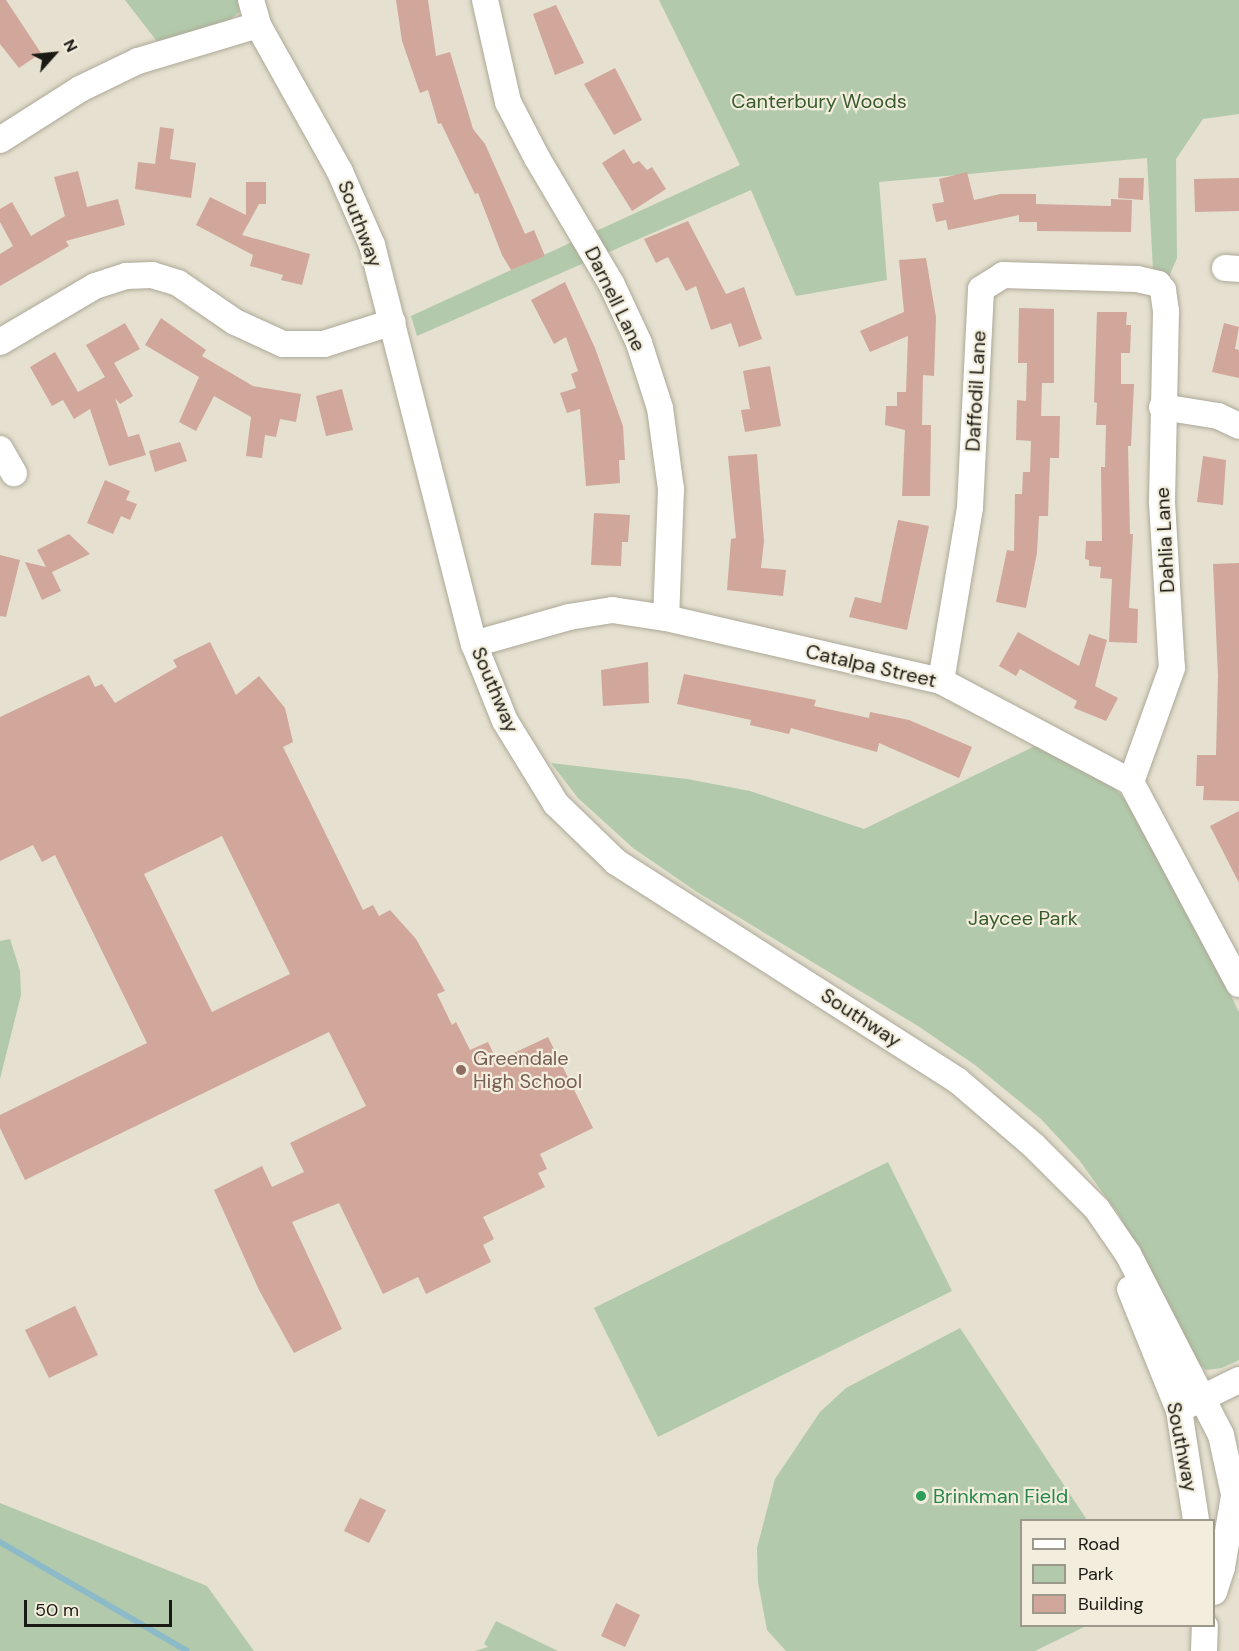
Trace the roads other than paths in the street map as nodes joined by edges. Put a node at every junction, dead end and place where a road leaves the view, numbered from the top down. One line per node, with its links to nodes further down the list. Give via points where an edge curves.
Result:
1 (251, 0): 3 (street, Southway)
2 (485, 0): 12 (street, Darnell Lane, via 508,102 612,285 639,343 660,408 671,489)
3 (258, 25): 4 (street, via 138,61 80,89); 6 (street, Southway, via 340,172 372,245)
4 (0, 140)
5 (1163, 290): 8 (street, Dahlia Lane); 14 (street, Daffodil Lane, via 1137,279 1003,274 981,289 970,507)
6 (393, 322): 7 (street, via 324,344 283,344 235,322 178,283 152,275 126,276 95,286); 13 (street, Southway)
7 (0, 342)
8 (1162, 407): 9 (street, via 1218,416); 15 (street, Dahlia Lane, via 1162,502 1172,668)
9 (1239, 426)
10 (0, 449): 11 (street)
11 (14, 473)
12 (666, 618): 13 (street, Catalpa Street, via 612,610 569,616); 14 (street, Catalpa Street)
13 (474, 644): 17 (street, Southway, via 505,721 556,804 616,862 957,1080 1034,1146)
14 (941, 681): 15 (street, Catalpa Street)
15 (1131, 782): 16 (street)
16 (1239, 984)
17 (1097, 1209): 19 (street, Southway, via 1128,1254); 20 (street, Southway)
18 (1239, 1380): 19 (street)
19 (1202, 1398): 20 (street); 22 (street, Southway, via 1221,1435)
20 (1179, 1410): 23 (street, Southway)
21 (1239, 1469): 22 (street, Southway)
22 (1234, 1494): 24 (street, Southway)
23 (1196, 1519)
24 (1215, 1589)
25 (1205, 1627): 26 (street)
26 (1204, 1651)

